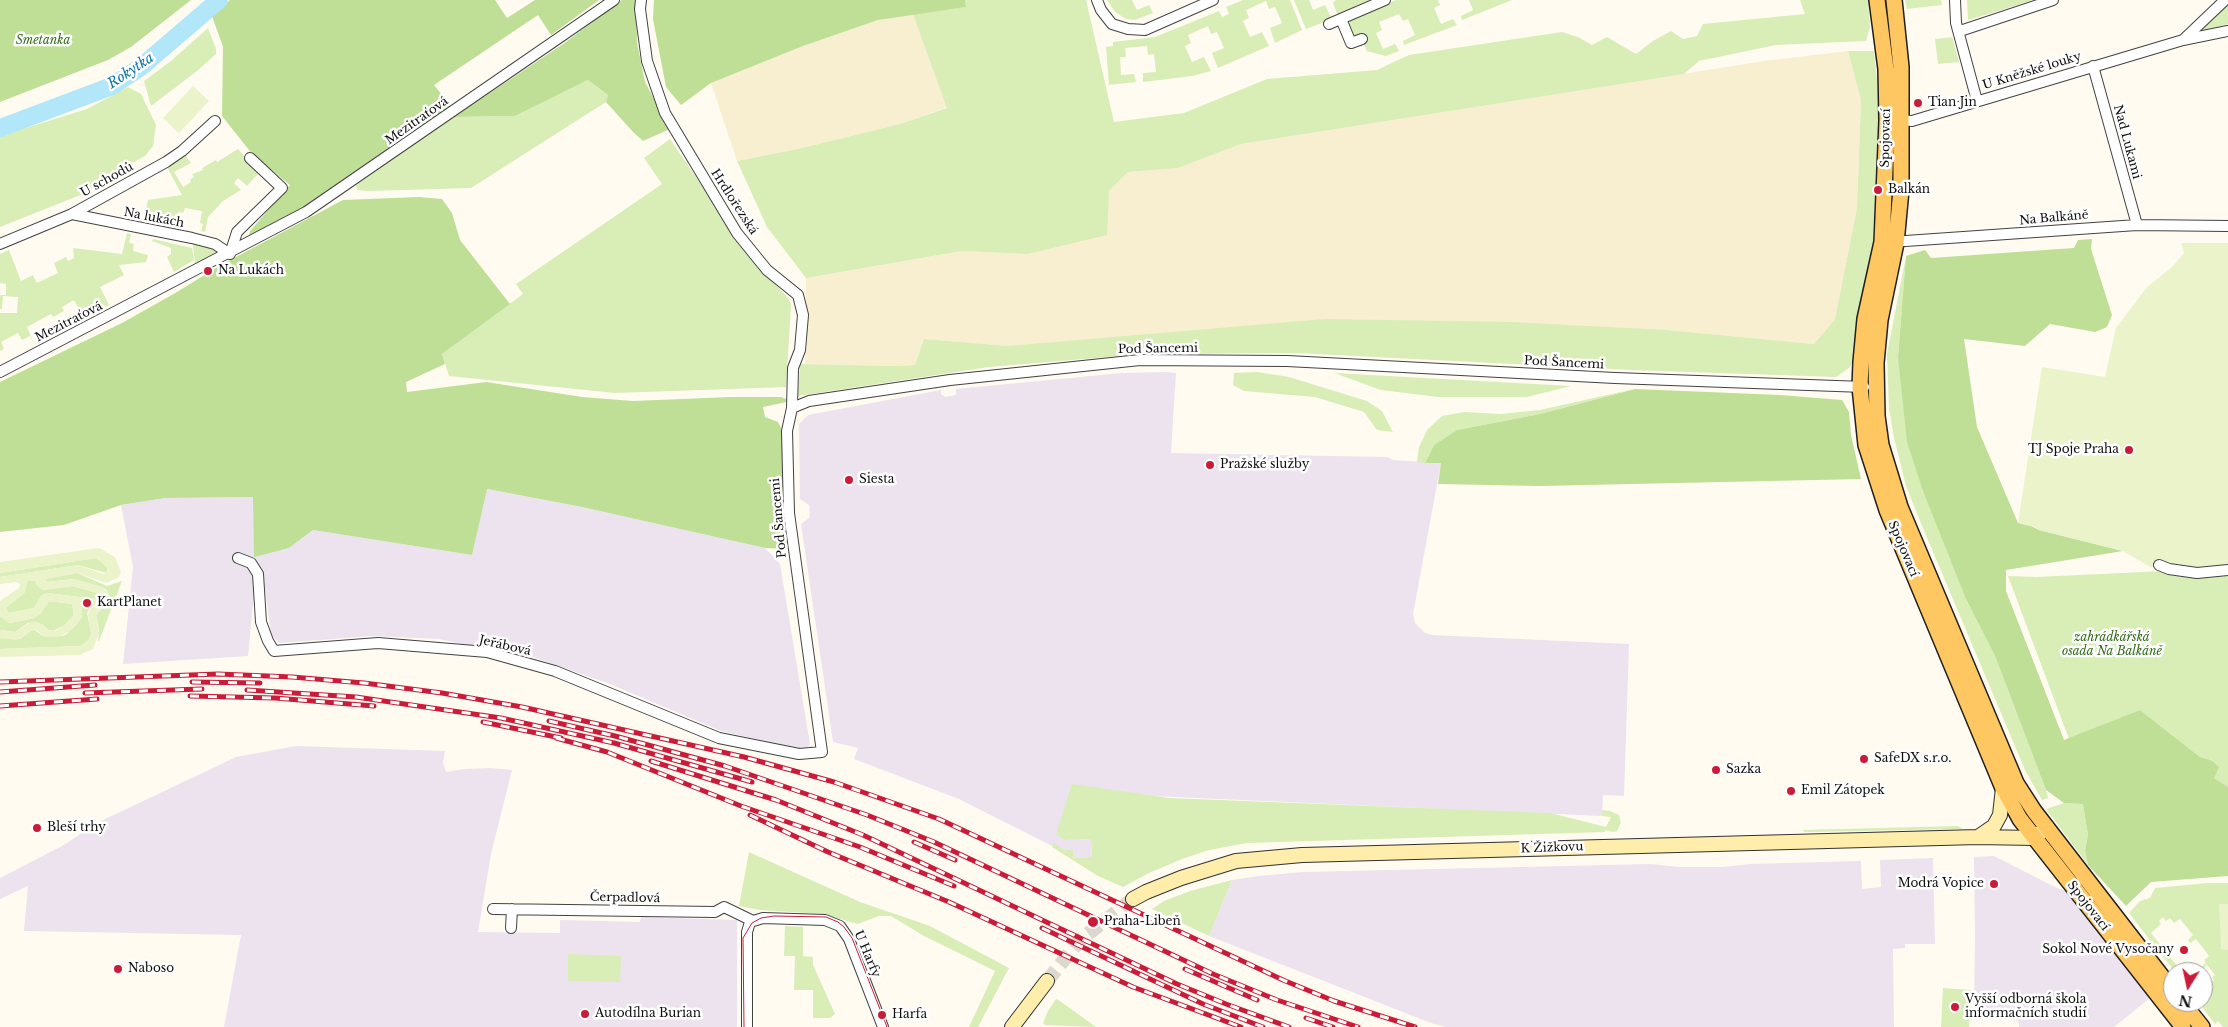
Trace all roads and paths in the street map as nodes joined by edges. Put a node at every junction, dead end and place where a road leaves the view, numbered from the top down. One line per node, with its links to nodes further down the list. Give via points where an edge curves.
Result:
1 (614, 0): 27 (street, Mezitraťová, via 320,203)
2 (641, 0): 30 (street, Hrdlořezská, via 641,28 647,61 665,114 737,234 767,270 798,295 803,315 800,350 794,368)
3 (1097, 0): 4 (street, via 1112,24 1145,30)
4 (1213, 0)
5 (1385, 0): 11 (street)
6 (1878, 0): 19 (main road, Spojovací)
7 (1894, 0): 19 (main road, Spojovací, via 1901,67)
8 (1955, 0): 13 (street, via 1956,23)
9 (2053, 0): 13 (street)
10 (2225, 0): 16 (street, U Kněžské louky)
11 (1341, 19): 12 (street); 15 (street, via 1351,43)
12 (1329, 24)
13 (1960, 31): 18 (street)
14 (2228, 31): 16 (street, U Kněžské louky)
15 (1362, 39)
16 (2183, 40): 17 (street, U Kněžské louky)
17 (2093, 66): 18 (street, U Kněžské louky); 23 (street, Nad Lukami)
18 (1977, 101): 19 (street, U Kněžské louky, via 1912,121)
19 (1895, 120): 25 (main road, Spojovací, via 1900,198)
20 (215, 121): 22 (street, U schodů, via 182,151)
21 (250, 158): 27 (street, via 282,188 237,232)
22 (72, 214): 26 (street, U schodů); 27 (street, Na lukách, via 192,238 214,244)
23 (2137, 225): 24 (street, Na Balkáně); 25 (street, Na Balkáně)
24 (2228, 226)
25 (1889, 242): 29 (main road, Spojovací)
26 (0, 244)
27 (230, 254): 28 (street, Mezitraťová)
28 (0, 372)
29 (1868, 387): 30 (street, Pod Šancemi, via 1287,361 1140,360 950,380 810,401); 35 (main road, Spojovací, via 1866,445 1887,510); 36 (main road, Spojovací, via 1900,507 2016,783)
30 (792, 408): 34 (street, Pod Šancemi, via 787,430 789,513)
31 (238, 558): 34 (street, Jeřábová, via 250,563 258,574 261,622 274,650 378,643 487,652 554,671 719,738 799,754)
32 (2159, 565): 33 (street, via 2197,573)
33 (2228, 570)
34 (822, 752)
35 (2003, 788): 37 (main road, via 2000,815 1994,826); 38 (main road, Spojovací)
36 (2047, 827): 38 (main road); 44 (main road, Spojovací)
37 (1978, 837): 38 (main road, K Žižkovu); 39 (main road, K Žižkovu, via 1302,855 1236,861 1181,878)
38 (2034, 838): 50 (main road, Spojovací)
39 (1133, 899)
40 (493, 909): 41 (street, Čerpadlová)
41 (512, 909): 42 (street, Čerpadlová, via 715,912 724,907); 43 (street)
42 (750, 924): 47 (street); 48 (street, U Harfy, via 763,918 825,920 838,924 849,939)
43 (511, 928)
44 (2163, 978)
45 (1046, 981): 49 (main road)
46 (2190, 1012): 51 (main road)
47 (747, 1027)
48 (883, 1027)
49 (1012, 1027)
50 (2183, 1027)
51 (2202, 1027)

